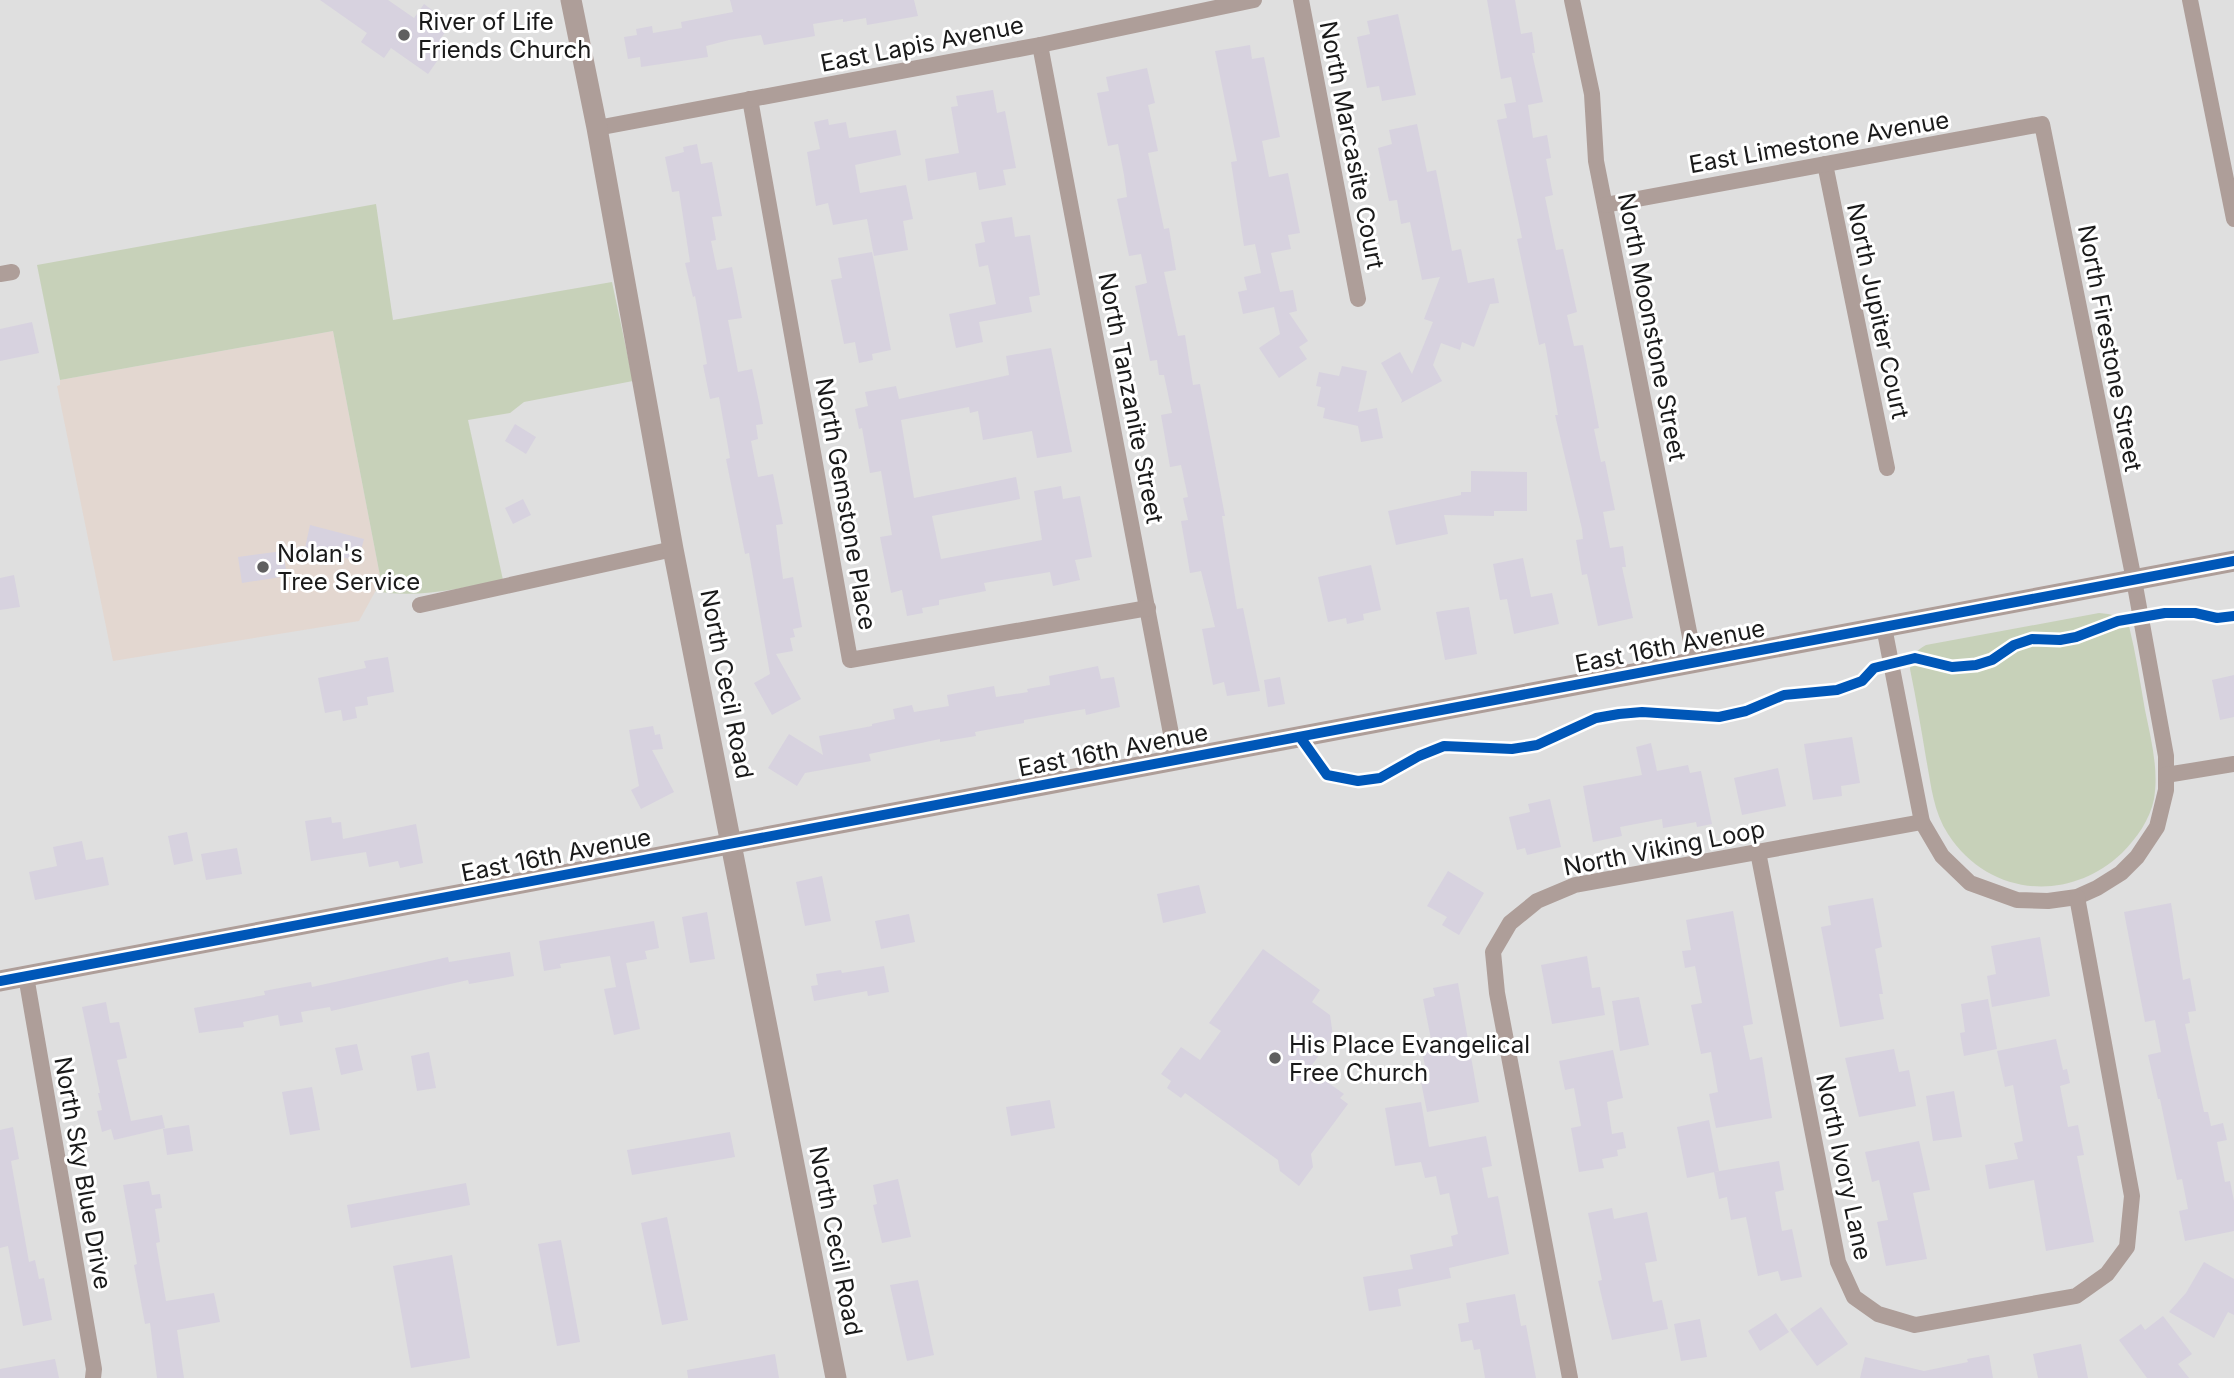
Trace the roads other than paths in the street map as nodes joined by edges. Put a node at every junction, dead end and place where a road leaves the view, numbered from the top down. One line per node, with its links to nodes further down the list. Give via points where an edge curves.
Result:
1 (571, 0): 9 (street, North Cecil Road)
2 (1254, 0): 6 (street, East Lapis Avenue)
3 (1301, 0): 14 (street, North Marcasite Court)
4 (1572, 0): 12 (street, North Moonstone Street, via 1592,94 1596,161)
5 (2190, 0): 10 (street)
6 (1040, 45): 7 (street, East Lapis Avenue); 20 (street, North Tanzanite Street)
7 (750, 99): 9 (street, East Lapis Avenue); 20 (street, North Gemstone Place, via 850,660)
8 (2042, 124): 11 (street, East Limestone Avenue); 18 (street, North Firestone Street)
9 (597, 128): 16 (street, North Cecil Road)
10 (2226, 135): 13 (street)
11 (1825, 164): 12 (street, East Limestone Avenue); 15 (street, North Jupiter Court)
12 (1605, 205): 22 (street, North Moonstone Street)
13 (2234, 219)
14 (1358, 299)
15 (1887, 468)
16 (673, 550): 19 (street); 27 (street, North Cecil Road)
17 (2234, 561): 18 (street, East 16th Avenue)
18 (2134, 580): 21 (street, East 16th Avenue); 25 (street, North Firestone Street)
19 (420, 604)
20 (1148, 608): 23 (street, North Tanzanite Street)
21 (1884, 627): 22 (street, East 16th Avenue); 26 (street)
22 (1695, 662): 23 (street, East 16th Avenue)
23 (1176, 760): 27 (street, East 16th Avenue)
24 (2234, 764): 25 (street)
25 (2166, 775): 29 (street, North Firestone Street, via 2157,827 2137,858 2109,881)
26 (1922, 822): 28 (street, North Viking Loop); 29 (street, via 1942,856 1970,883 2018,900)
27 (731, 844): 30 (street, East 16th Avenue); 33 (street, North Cecil Road)
28 (1758, 852): 29 (street, North Ivory Lane, via 1838,1262 1854,1297 1878,1314 1915,1325 2076,1296 2107,1274 2127,1247 2132,1196); 34 (street, North Viking Loop, via 1575,885 1537,901 1510,923 1493,952)
29 (2077, 897)
30 (26, 976): 31 (street, East 16th Avenue); 32 (street, North Sky Blue Drive)
31 (0, 981)
32 (93, 1378)
33 (836, 1378)
34 (1570, 1378)

